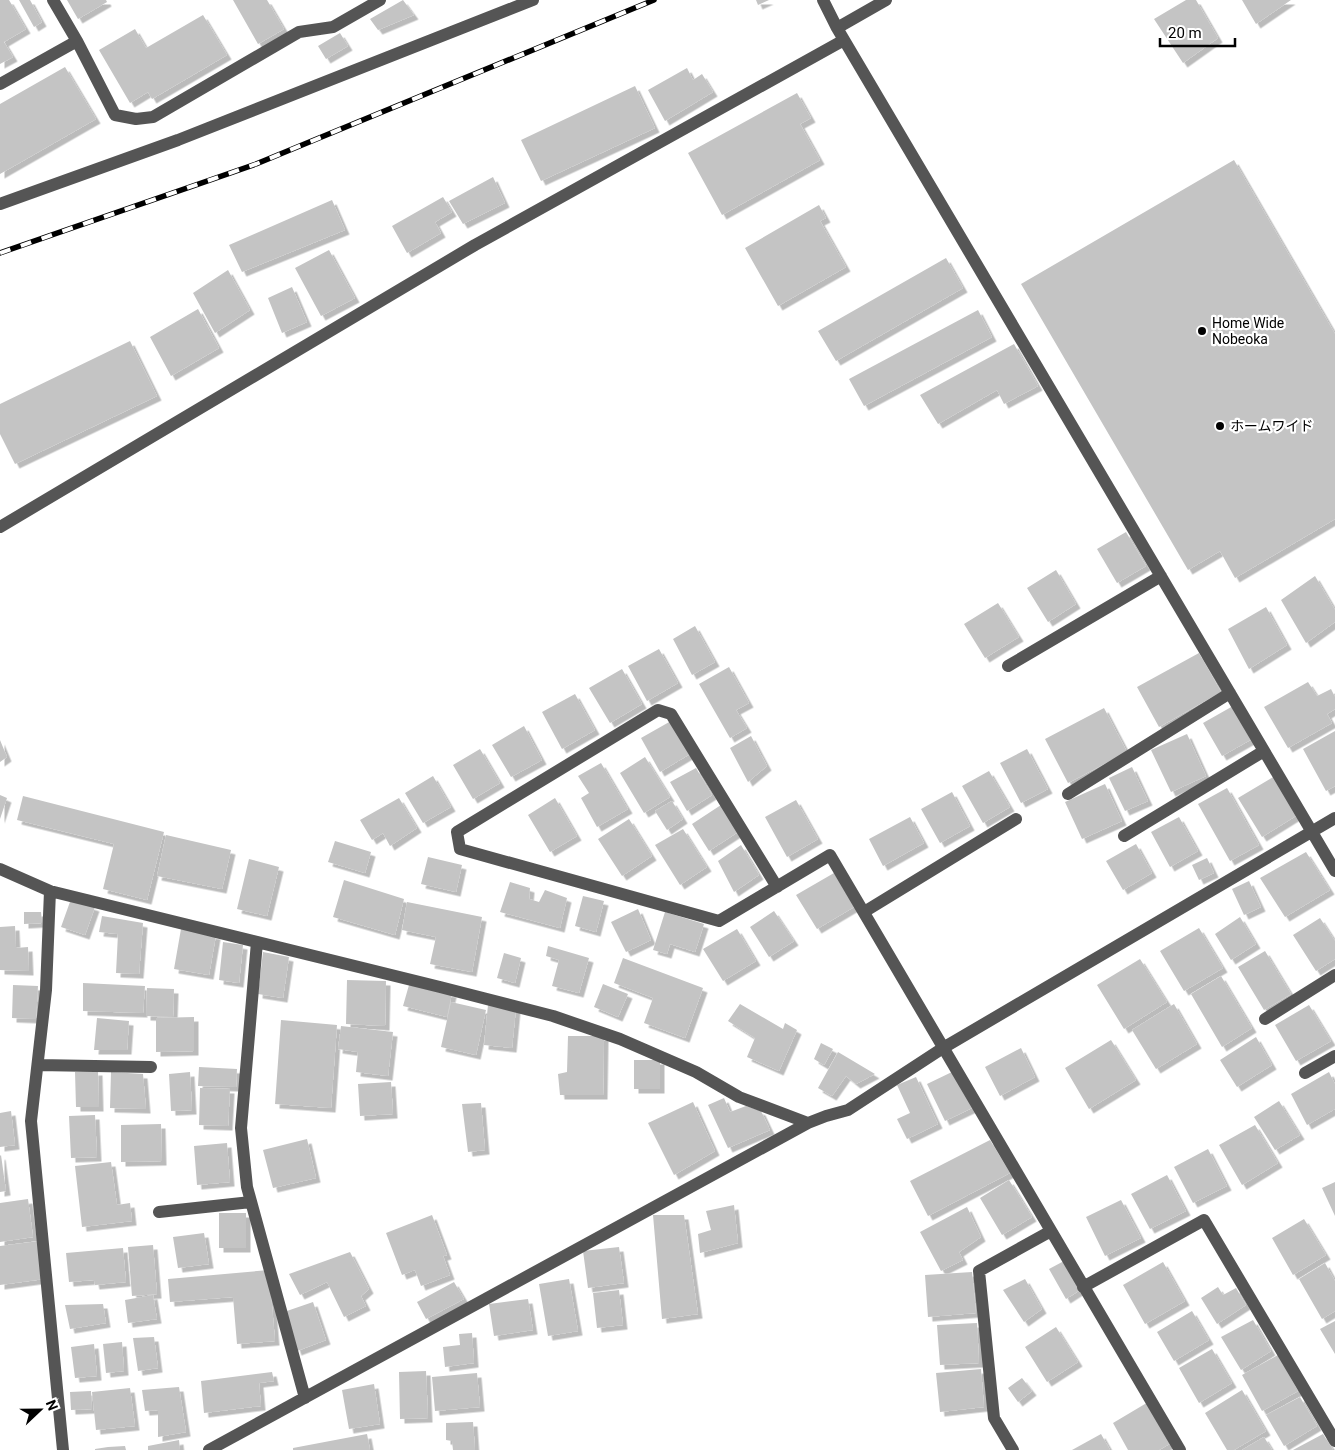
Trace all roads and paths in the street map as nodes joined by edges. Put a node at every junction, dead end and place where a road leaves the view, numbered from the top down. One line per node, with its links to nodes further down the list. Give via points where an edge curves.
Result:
1 (53, 0): 8 (street)
2 (380, 0): 8 (street, via 333,28 299,32 153,117 136,119 115,115)
3 (533, 0): 10 (street, via 178,140)
4 (824, 0): 6 (street)
5 (886, 0): 6 (street)
6 (837, 28): 7 (street)
7 (844, 40): 11 (street, via 475,245); 12 (street)
8 (76, 41): 9 (street)
9 (0, 84)
10 (0, 204)
11 (0, 527)
12 (1161, 576): 13 (street); 14 (street)
13 (1008, 666)
14 (1230, 693): 15 (street); 16 (street)
15 (1264, 751): 19 (street); 20 (street)
16 (1068, 794)
17 (1335, 818): 19 (street)
18 (1016, 819): 25 (street)
19 (1312, 832): 22 (street); 29 (street)
20 (1124, 836)
21 (0, 869): 24 (street)
22 (1335, 871)
23 (777, 886): 23 (street, via 719,921 460,849 457,832 658,710 671,714); 25 (street, via 830,855)
24 (50, 891): 26 (street); 31 (street, via 46,990)
25 (864, 912): 29 (street)
26 (258, 942): 34 (street, via 553,1016 620,1038 696,1072 739,1096); 35 (street, via 241,1128)
27 (1335, 975): 28 (street)
28 (1265, 1019)
29 (943, 1048): 34 (street, via 848,1110); 37 (street)
30 (1335, 1056): 33 (street)
31 (38, 1065): 32 (street); 41 (street, via 31,1120)
32 (151, 1067)
33 (1305, 1073)
34 (808, 1124): 39 (street)
35 (251, 1202): 36 (street); 39 (street)
36 (159, 1212)
37 (1051, 1231): 38 (street); 43 (street, via 979,1271 994,1418)
38 (1084, 1287): 40 (street, via 1204,1220); 44 (street)
39 (304, 1398): 42 (street)
40 (1335, 1441)
41 (63, 1450)
42 (209, 1450)
43 (1013, 1450)
44 (1180, 1450)

